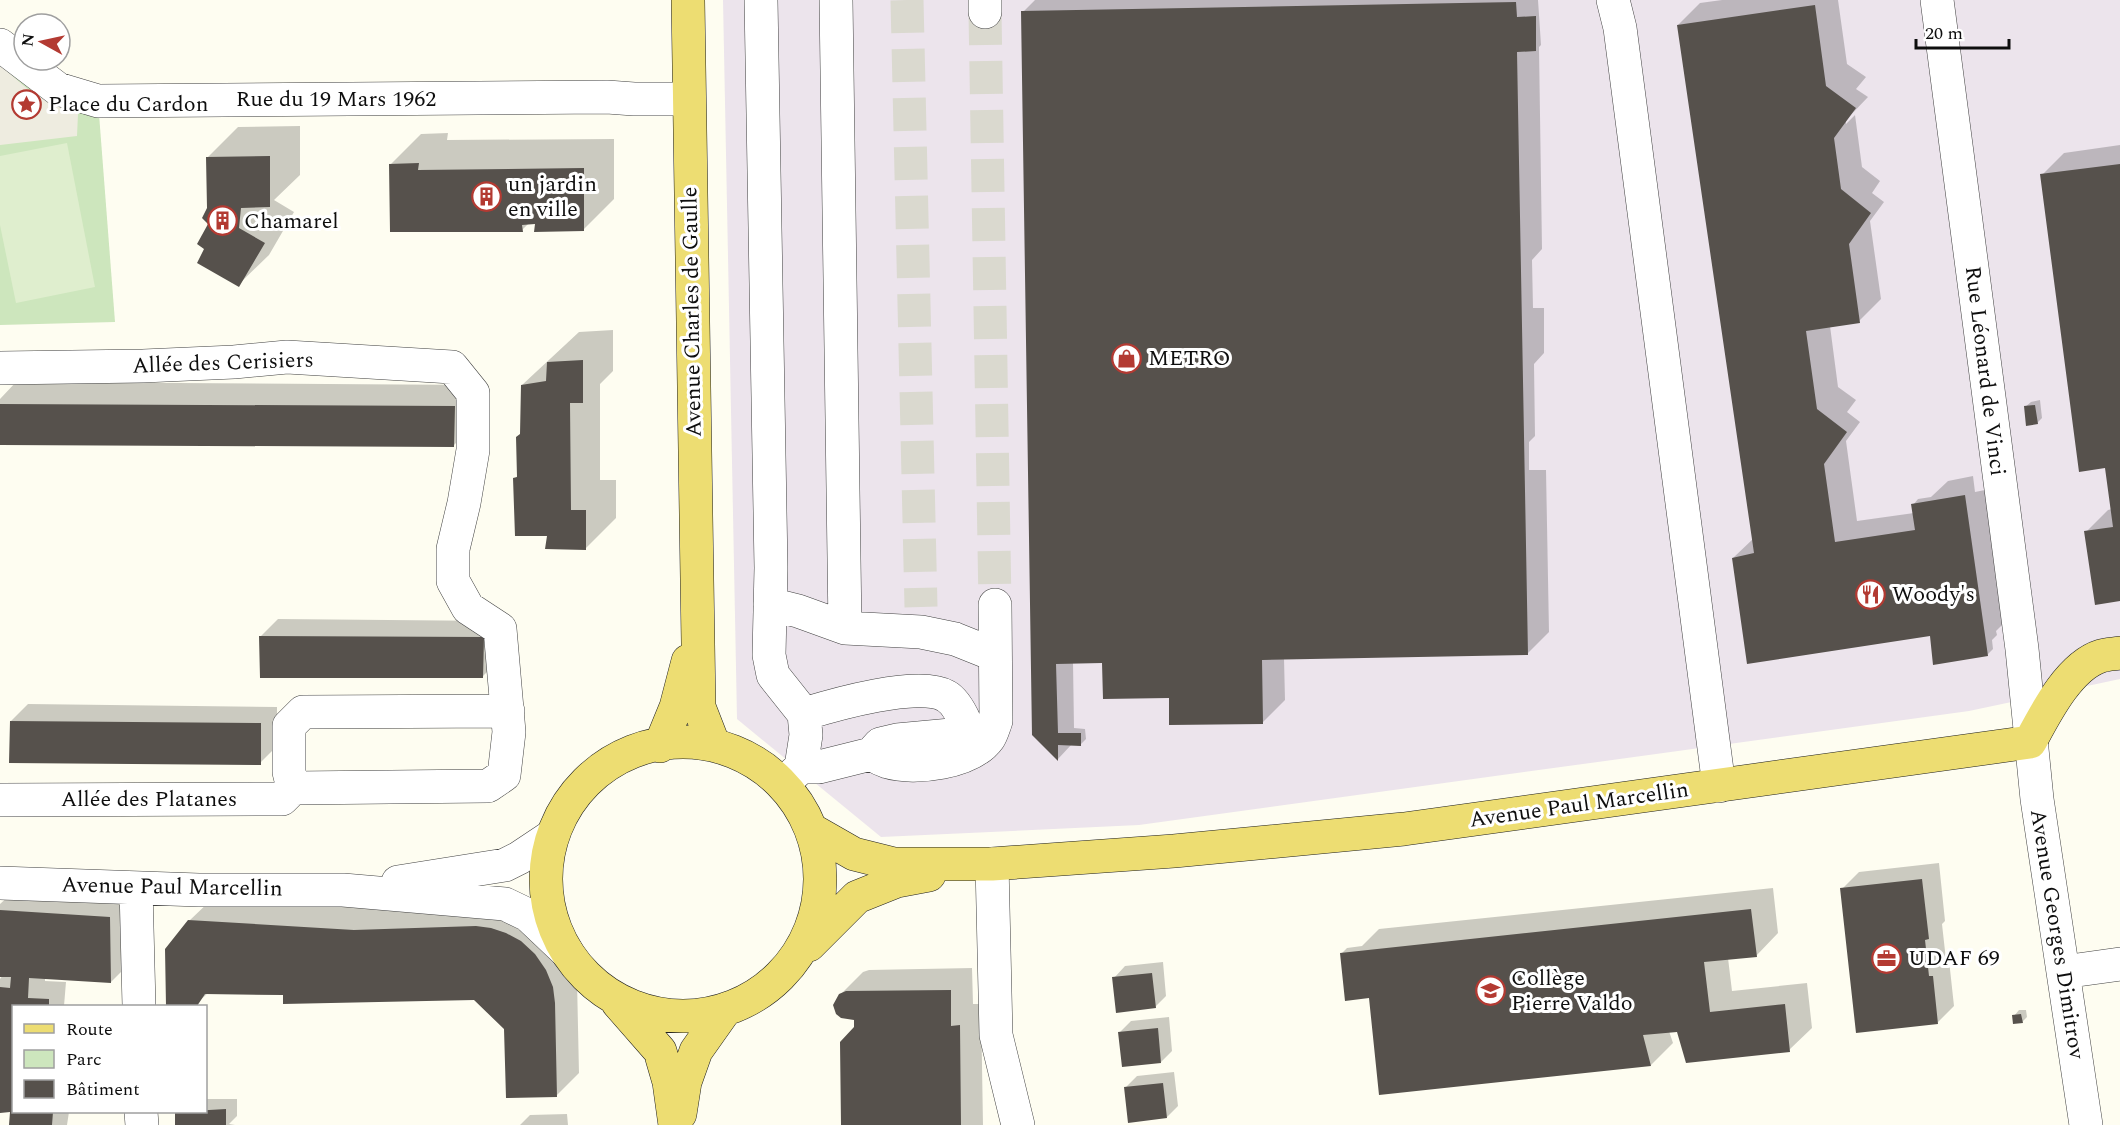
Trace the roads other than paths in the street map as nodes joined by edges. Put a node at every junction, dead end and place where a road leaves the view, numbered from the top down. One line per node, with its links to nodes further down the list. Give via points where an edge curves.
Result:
1 (687, 0): 7 (main road, Avenue Charles de Gaulle)
2 (761, 0): 9 (street)
3 (836, 0): 12 (street)
4 (1613, 0): 22 (street, via 1620,28)
5 (1937, 0): 17 (street, Rue Léonard de Vinci)
6 (0, 45): 7 (street, Rue du 19 Mars 1962, via 58,89 98,101)
7 (688, 99): 11 (main road, Avenue Charles de Gaulle)
8 (0, 368): 15 (street, Allée des Cerisiers, via 143,366 287,357 452,367 473,393 472,450 453,549 453,581 468,608 500,629)
9 (770, 604): 12 (street); 16 (street, via 769,655 773,675)
10 (995, 605): 14 (street)
11 (698, 625): 18 (main road, Avenue Charles de Gaulle, via 699,707); 19 (main road, Avenue Charles de Gaulle, via 676,707)
12 (845, 628): 14 (street, via 921,619 955,639)
13 (2120, 653): 17 (main road, via 2100,656 2072,675 2047,710)
14 (995, 655): 20 (street, via 996,721 989,738 967,756)
15 (507, 700): 23 (street, via 303,712 289,726 289,772); 23 (street, Allée des Platanes, via 509,732 504,775 488,786)
16 (804, 714): 20 (street, via 870,696 921,691 946,695 965,723); 21 (street, via 806,735)
17 (2031, 742): 22 (main road, Avenue Paul Marcellin); 34 (street, Avenue Georges Dimitrov)
18 (713, 743): 19 (main road); 21 (main road)
19 (660, 746): 26 (main road, via 631,752 597,769 574,795)
20 (960, 746): 21 (street, via 897,740 880,744 871,754)
21 (792, 775): 25 (main road)
22 (1719, 786): 27 (main road, Avenue Paul Marcellin, via 1404,829)
23 (294, 788): 24 (street, Allée des Platanes, via 282,799)
24 (0, 800)
25 (812, 830): 27 (main road, Avenue Paul Marcellin, via 854,854 894,864); 32 (main road, via 821,873 816,917)
26 (552, 836): 30 (street, Avenue Paul Marcellin, via 505,865); 31 (main road, via 546,896 553,925)
27 (992, 864): 32 (main road, Avenue Paul Marcellin, via 897,881 856,897); 39 (street, via 996,1035)
28 (0, 882): 29 (street, Avenue Paul Marcellin)
29 (136, 888): 30 (street, Avenue Paul Marcellin); 36 (street)
30 (343, 890): 31 (street, Avenue Paul Marcellin, via 505,904 528,915)
31 (567, 952): 35 (main road, via 588,978)
32 (797, 957): 37 (main road, Avenue Paul Marcellin, via 765,990)
33 (2120, 964): 34 (street)
34 (2063, 972): 40 (street, Avenue Georges Dimitrov)
35 (615, 999): 37 (main road, via 651,1013 688,1017); 38 (main road, via 660,1051)
36 (139, 1005)
37 (725, 1010): 38 (main road, via 696,1052 685,1082)
38 (677, 1125)
39 (1018, 1125)
40 (2086, 1125)

